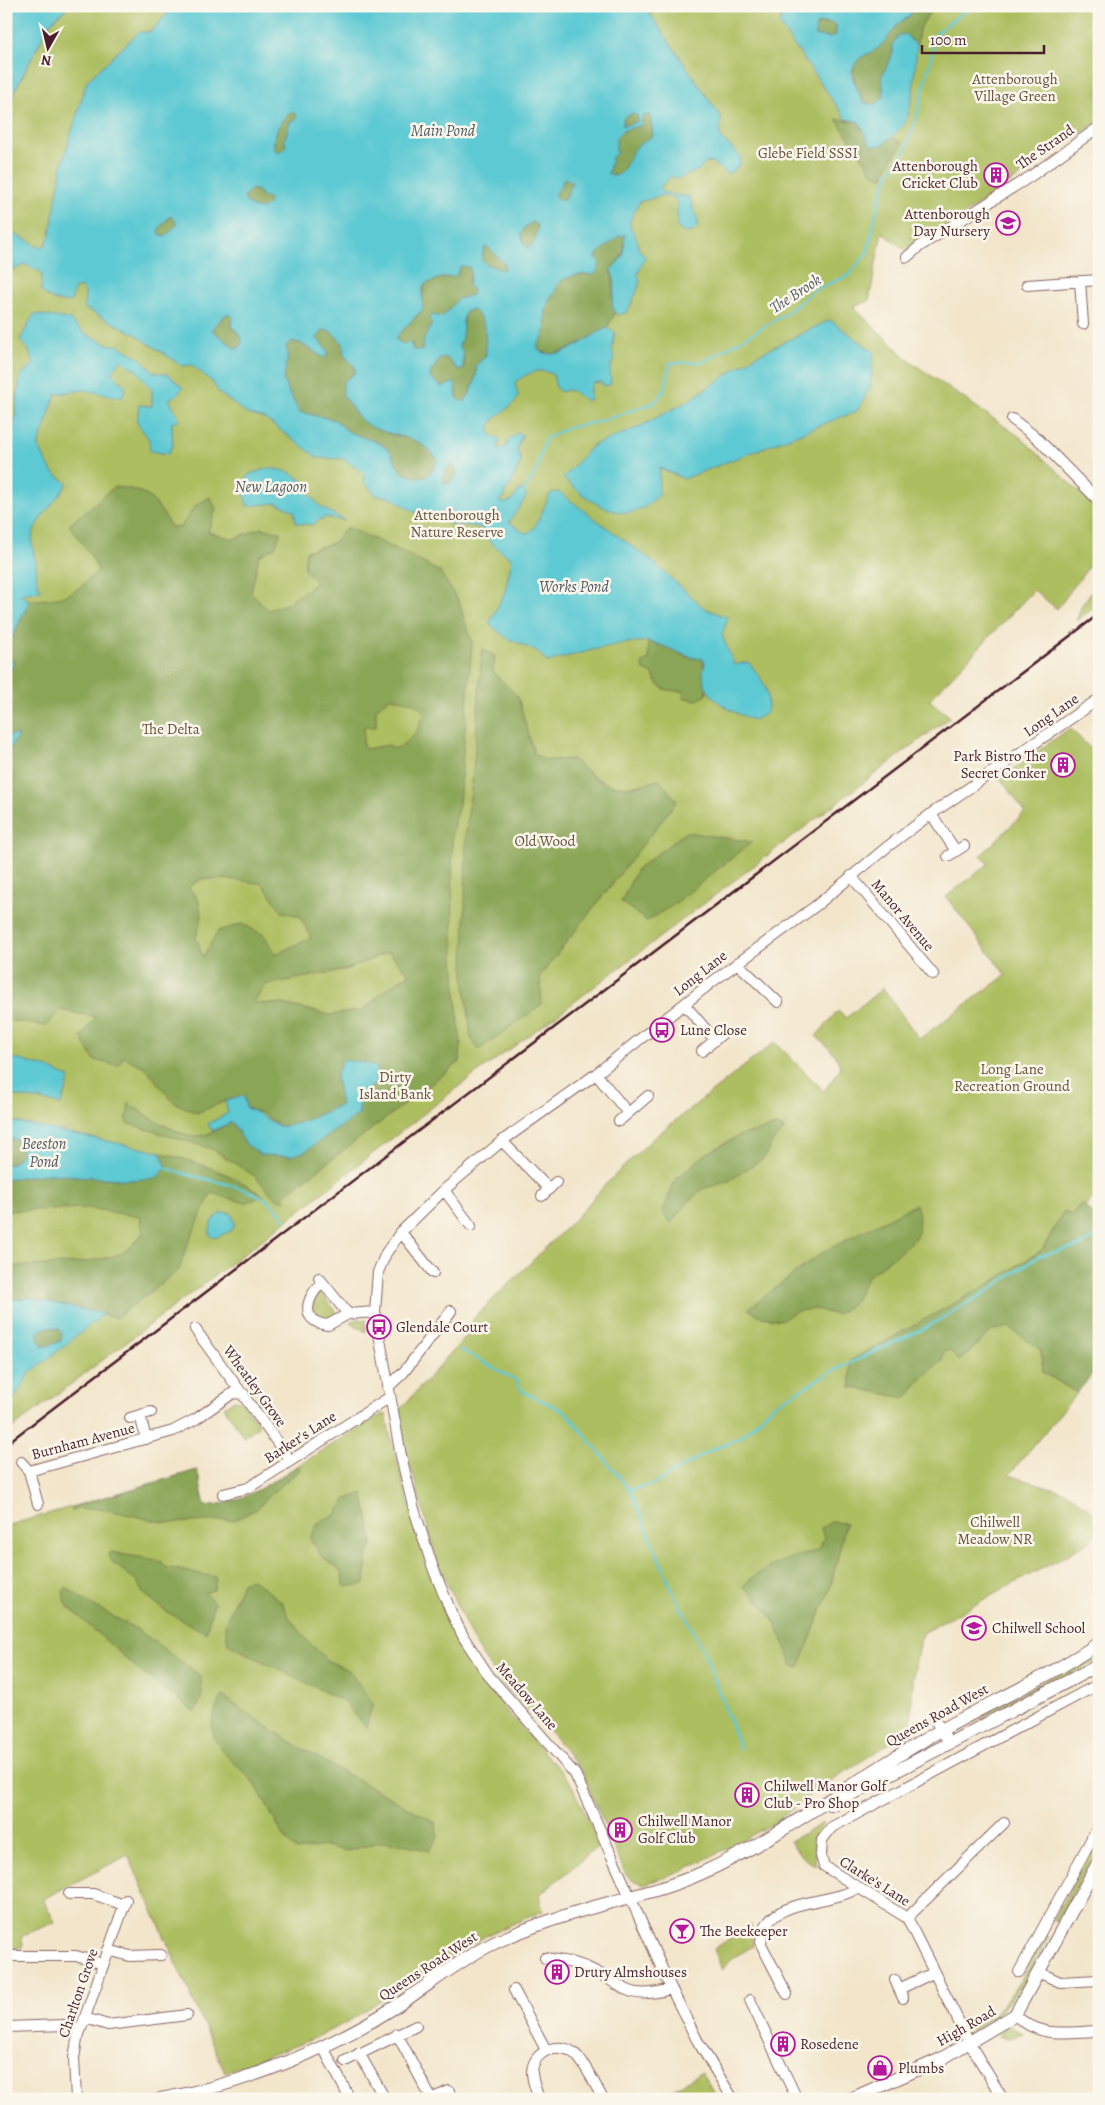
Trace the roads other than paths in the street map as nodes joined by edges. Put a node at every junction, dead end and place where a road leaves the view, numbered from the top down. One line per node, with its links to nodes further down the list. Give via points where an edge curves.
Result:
1 (1099, 127): 2 (street, The Strand, via 1032,176 920,246)
2 (907, 258)
3 (1099, 280): 4 (street)
4 (1080, 281): 5 (street); 6 (street, via 1082,319)
5 (1033, 282)
6 (1071, 315)
7 (1019, 421): 8 (street)
8 (1099, 501)
9 (1099, 700): 10 (street, Long Lane)
10 (931, 814): 11 (street); 12 (street, Long Lane)
11 (956, 851)
12 (851, 876): 13 (street, Long Lane, via 794,923); 14 (street, Manor Avenue)
13 (736, 963): 15 (street); 16 (street, Long Lane)
14 (933, 974)
15 (778, 1002)
16 (684, 1004): 17 (street, via 719,1037); 18 (street, Long Lane)
17 (702, 1051)
18 (596, 1074): 20 (street); 22 (street, Long Lane)
19 (648, 1096): 20 (street)
20 (628, 1114): 21 (street)
21 (620, 1121)
22 (502, 1141): 23 (street); 24 (street, Long Lane)
23 (549, 1189)
24 (444, 1190): 25 (street); 26 (street, Long Lane)
25 (471, 1226)
26 (401, 1232): 27 (street); 29 (street, Long Lane, via 381,1262)
27 (433, 1272)
28 (451, 1311): 32 (street, via 448,1324 403,1372)
29 (375, 1312): 30 (street); 32 (street, Meadow Lane)
30 (348, 1314): 30 (street, via 321,1281 308,1300 310,1316 328,1325)
31 (195, 1329): 33 (street, Wheatley Grove)
32 (389, 1392): 36 (street, Barker's Lane); 52 (street, Meadow Lane, via 413,1506 451,1612 489,1676 575,1774)
33 (244, 1394): 35 (street, Burnham Avenue, via 233,1393 190,1423); 36 (street, Wheatley Grove)
34 (151, 1412): 35 (street, Burnham Avenue, via 135,1417)
35 (146, 1439): 38 (street, Burnham Avenue)
36 (290, 1460): 39 (street, Barker's Lane, via 248,1488)
37 (21, 1462): 38 (street, Burnham Avenue)
38 (29, 1471): 40 (street, Burnham Avenue)
39 (223, 1494)
40 (38, 1504)
41 (1099, 1643): 44 (main road, Queens Road West, via 1034,1682)
42 (1099, 1665): 45 (main road, Queens Road West)
43 (1099, 1684): 50 (street, Clarke's Lane, via 832,1827 821,1843 824,1866)
44 (938, 1725): 45 (street); 46 (main road, Queens Road West)
45 (950, 1744): 46 (main road, Queens Road West)
46 (795, 1823): 52 (main road, Queens Road West, via 701,1874)
47 (1004, 1823): 53 (street)
48 (1099, 1825): 54 (street)
49 (1098, 1862): 55 (main road)
50 (858, 1887): 53 (street, Clarke's Lane); 68 (street, via 850,1893 809,1901 772,1918 766,1926 761,1944 786,1981)
51 (69, 1894): 56 (street, Charlton Grove, via 93,1894 125,1903)
52 (629, 1898): 65 (street, Meadow Lane); 79 (main road, Queens Road West, via 552,1920 490,1945 396,2006)
53 (907, 1918): 62 (street, Clarke's Lane)
54 (1044, 1926): 55 (street); 61 (street)
55 (1060, 1934): 63 (main road)
56 (108, 1950): 57 (street, via 130,1956); 60 (street, Charlton Grove)
57 (161, 1955)
58 (10, 1956): 60 (street, via 76,1956)
59 (545, 1958): 65 (street, via 586,1967 637,1994 649,1995)
60 (103, 1964): 72 (street, Charlton Grove)
61 (1020, 1964)
62 (933, 1972): 66 (street); 78 (street, Clarke's Lane)
63 (1038, 1972): 64 (street, via 1060,1982); 71 (main road)
64 (1099, 1980)
65 (671, 1989): 92 (street, Meadow Lane)
66 (899, 1989)
67 (514, 1990): 80 (street)
68 (787, 1994)
69 (750, 2000): 93 (street)
70 (187, 2015): 72 (street, via 108,2024)
71 (1015, 2015): 76 (street, High Road, via 1027,2026 1041,2032); 78 (main road, High Road)
72 (85, 2018): 75 (street, Charlton Grove)
73 (416, 2026): 77 (street)
74 (6, 2027): 75 (street, via 66,2025)
75 (80, 2030): 85 (street, Charlton Grove, via 74,2058)
76 (1099, 2031)
77 (397, 2034): 81 (street); 89 (street)
78 (970, 2044): 84 (main road, High Road); 95 (street, Clarke's Lane)
79 (323, 2047): 86 (main road, Queens Road West, via 217,2086); 87 (street)
80 (546, 2050): 90 (street, via 539,2056 532,2072); 91 (street, via 563,2048 575,2054)
81 (359, 2053): 82 (street); 88 (street)
82 (345, 2061)
83 (450, 2095): 89 (street)
84 (867, 2096): 94 (main road, High Road)
85 (76, 2099)
86 (160, 2099)
87 (350, 2099)
88 (385, 2099)
89 (431, 2099)
90 (539, 2099)
91 (603, 2099)
92 (733, 2099)
93 (797, 2099)
94 (851, 2099)
95 (1003, 2099)

